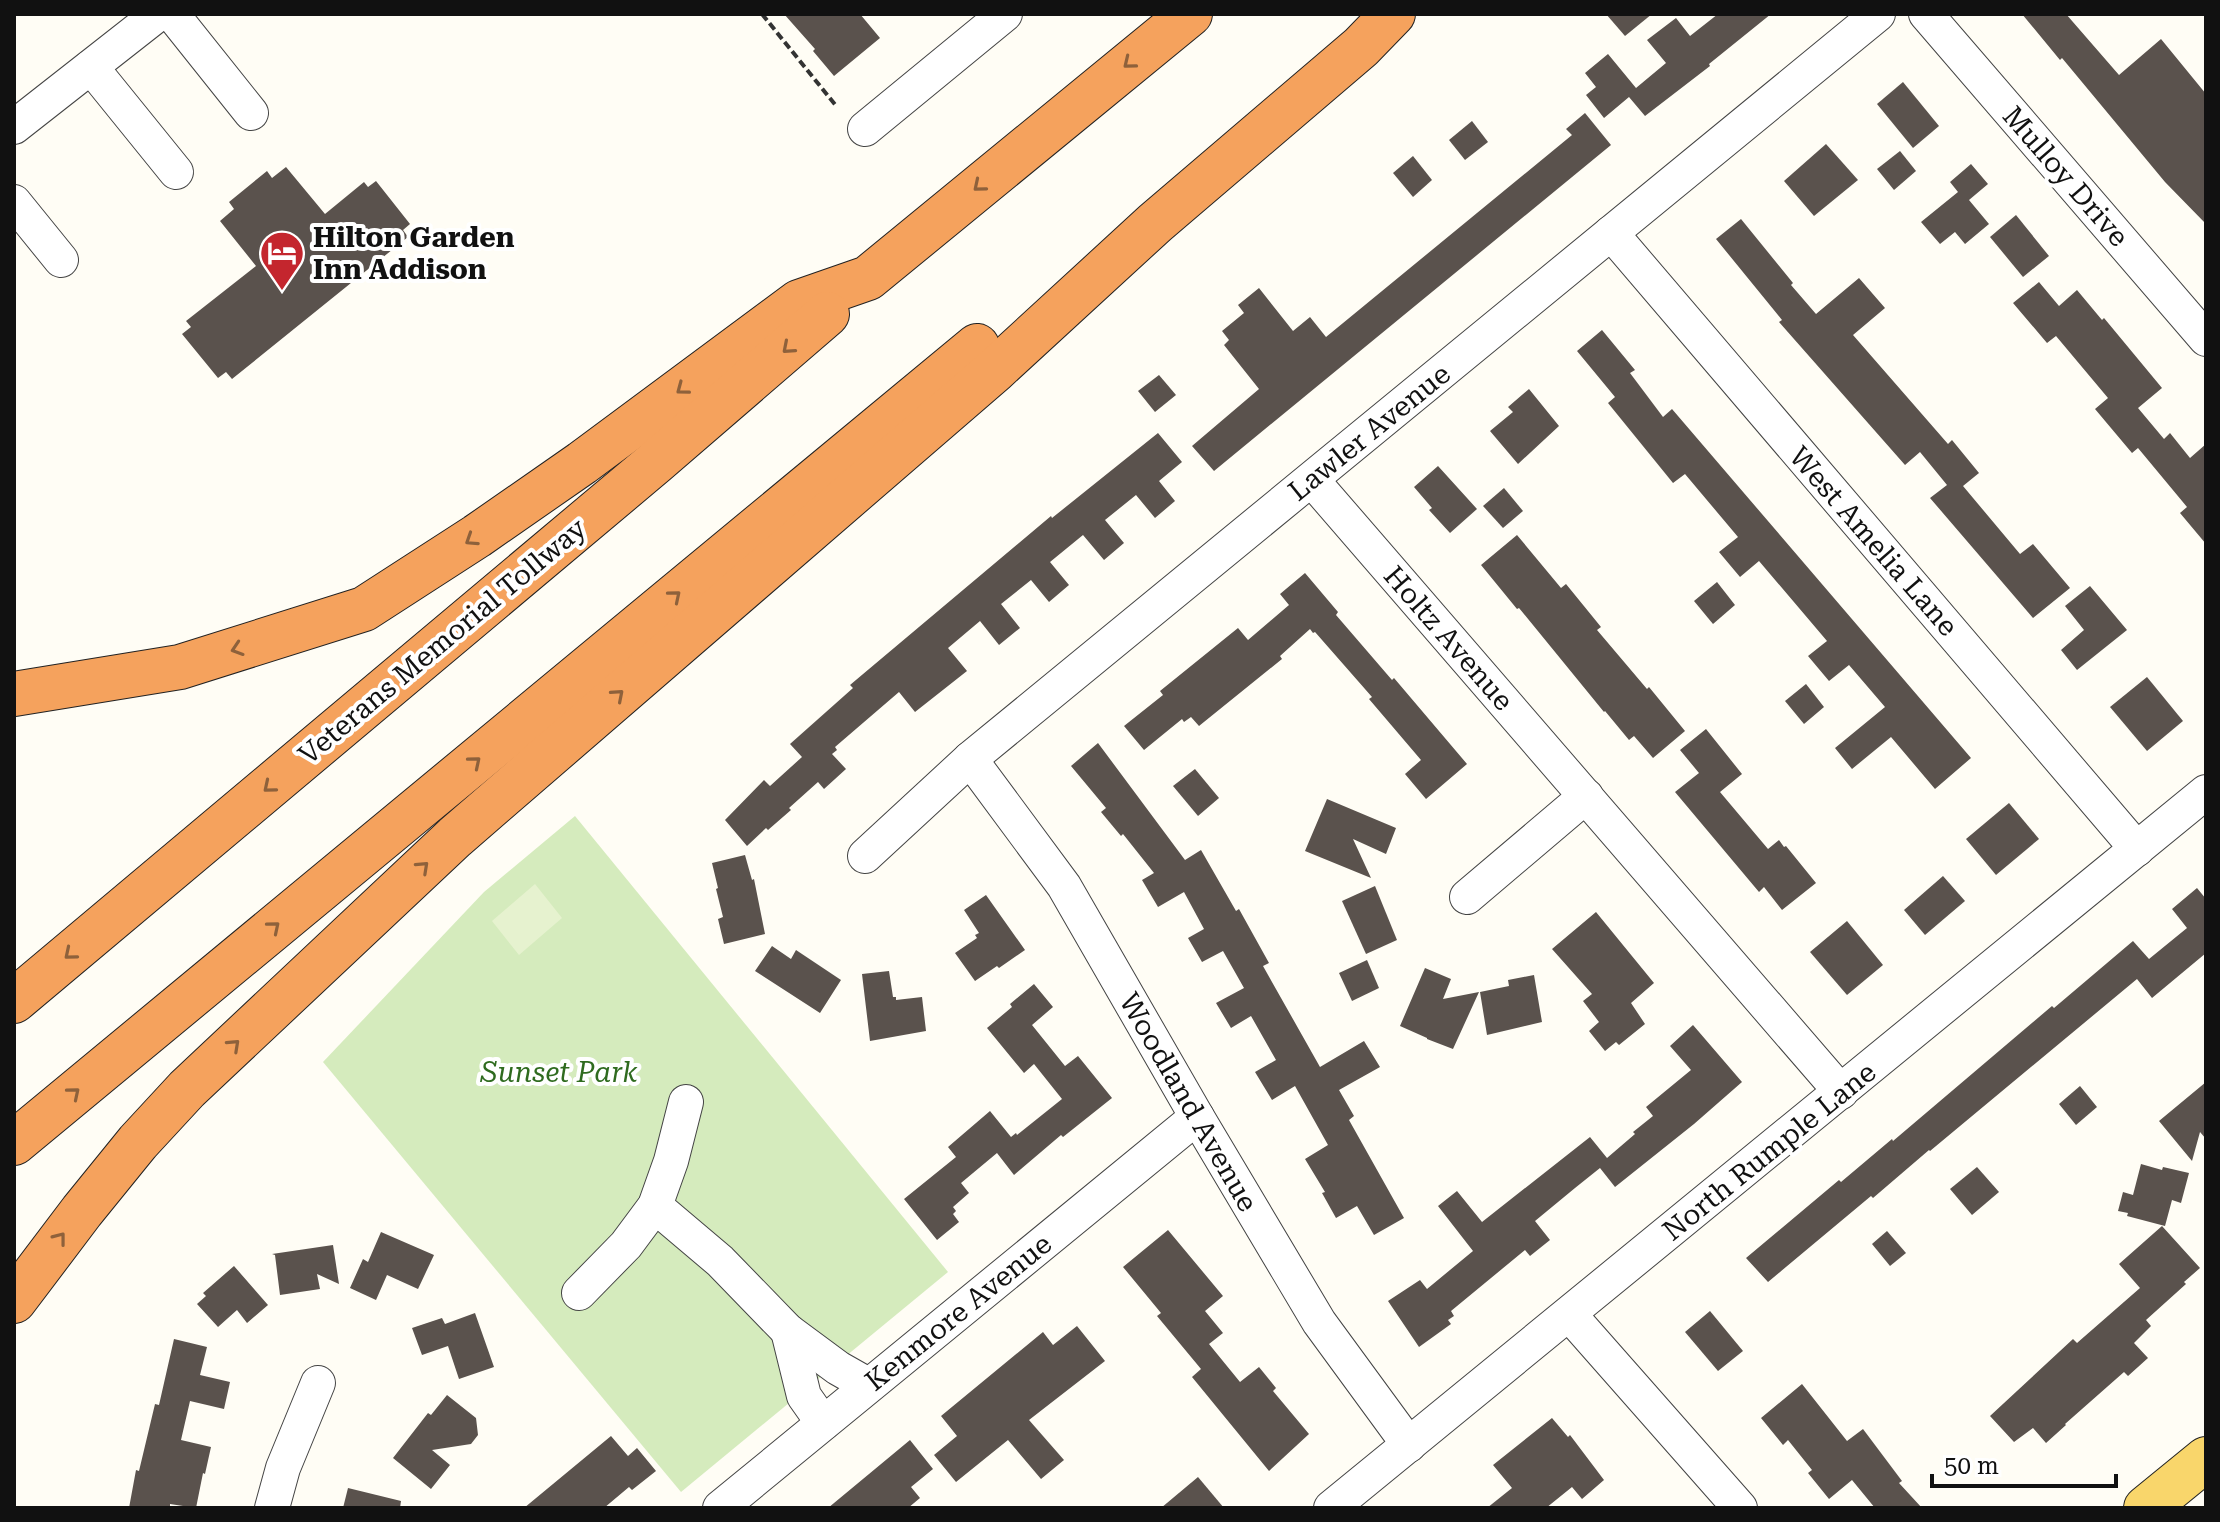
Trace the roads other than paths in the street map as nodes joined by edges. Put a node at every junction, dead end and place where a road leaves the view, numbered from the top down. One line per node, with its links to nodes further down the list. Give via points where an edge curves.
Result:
1 (158, 14): 9 (street)
2 (172, 14): 10 (street)
3 (1005, 14): 12 (street)
4 (1190, 14): 17 (highway, Veterans Memorial Tollway, one-way to 17)
5 (1378, 14): 31 (highway, one-way to 5)
6 (1393, 14): 34 (highway, one-way to 6, via 138,1142 187,1089 455,837 995,370)
7 (1878, 14): 15 (street, Lawler Avenue)
8 (1926, 14): 18 (street, Mulloy Drive)
9 (91, 67): 11 (street); 13 (street)
10 (251, 113)
11 (14, 127)
12 (865, 129)
13 (176, 172)
14 (14, 202): 16 (street)
15 (1611, 233): 19 (street, Lawler Avenue); 24 (street, West Amelia Lane)
16 (61, 260)
17 (868, 278): 20 (highway, one-way to 20, via 799,302 582,463 364,609 180,667); 27 (highway, Veterans Memorial Tollway, one-way to 27)
18 (2206, 339)
19 (1312, 480): 21 (street, Lawler Avenue); 23 (street, Holtz Avenue)
20 (14, 694)
21 (970, 759): 25 (street, Lawler Avenue); 30 (street, Woodland Avenue, via 1064,886)
22 (2206, 792): 24 (street, North Rumple Lane)
23 (1586, 796): 26 (street); 28 (street, Holtz Avenue)
24 (2137, 849): 28 (street, North Rumple Lane)
25 (865, 856)
26 (1467, 897)
27 (14, 1001)
28 (1841, 1092): 35 (street, North Rumple Lane)
29 (686, 1102): 32 (street)
30 (1197, 1117): 38 (street, Kenmore Avenue); 40 (street, Woodland Avenue, via 1319,1322)
31 (14, 1143)
32 (655, 1206): 33 (street); 36 (street, via 720,1261)
33 (579, 1293)
34 (14, 1301)
35 (1569, 1314): 40 (street, North Rumple Lane); 45 (street)
36 (788, 1331): 38 (street); 39 (street, via 804,1396)
37 (318, 1383): 42 (street)
38 (868, 1385): 39 (street, Kenmore Avenue)
39 (823, 1423): 43 (street, Kenmore Avenue)
40 (1409, 1445): 44 (street, North Rumple Lane)
41 (2206, 1459): 46 (main road)
42 (272, 1508)
43 (720, 1508)
44 (1331, 1508)
45 (1740, 1508)
46 (2146, 1508)

